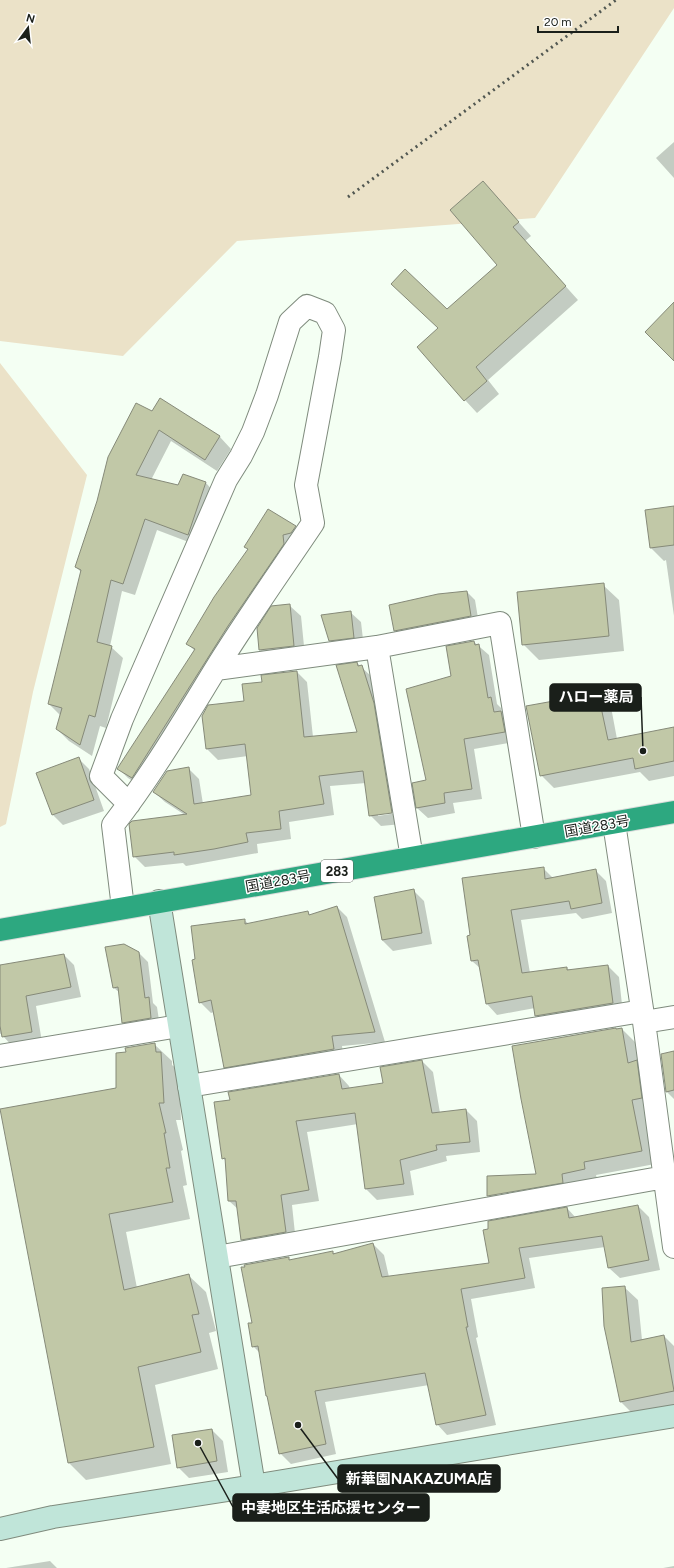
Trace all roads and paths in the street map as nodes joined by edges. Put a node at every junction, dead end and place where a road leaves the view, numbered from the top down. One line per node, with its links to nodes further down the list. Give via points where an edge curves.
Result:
1 (377, 647): 2 (street); 6 (street, via 500,623); 7 (street)
2 (216, 669): 3 (street); 3 (street, via 313,523 306,485 334,330 325,313 307,306 290,322 253,432 226,480 122,719 100,776)
3 (129, 804): 9 (street, via 113,825)
4 (674, 812): 5 (highway, 国道283号 / 283)
5 (614, 823): 6 (highway, 国道283号 / 283); 11 (street)
6 (534, 837): 7 (highway, 国道283号 / 283)
7 (412, 858): 8 (highway, 国道283号 / 283)
8 (159, 901): 9 (highway, 国道283号 / 283); 13 (street)
9 (123, 908): 10 (highway, 国道283号 / 283)
10 (0, 930)
11 (643, 1017): 12 (street); 15 (street); 16 (street)
12 (674, 1017)
13 (179, 1026): 14 (street); 15 (street)
14 (0, 1056)
15 (189, 1086): 18 (street)
16 (665, 1177): 17 (street); 18 (street)
17 (674, 1247)
18 (217, 1257): 20 (street)
19 (674, 1416): 20 (street)
20 (254, 1486): 21 (street, via 53,1517)
21 (0, 1529)

